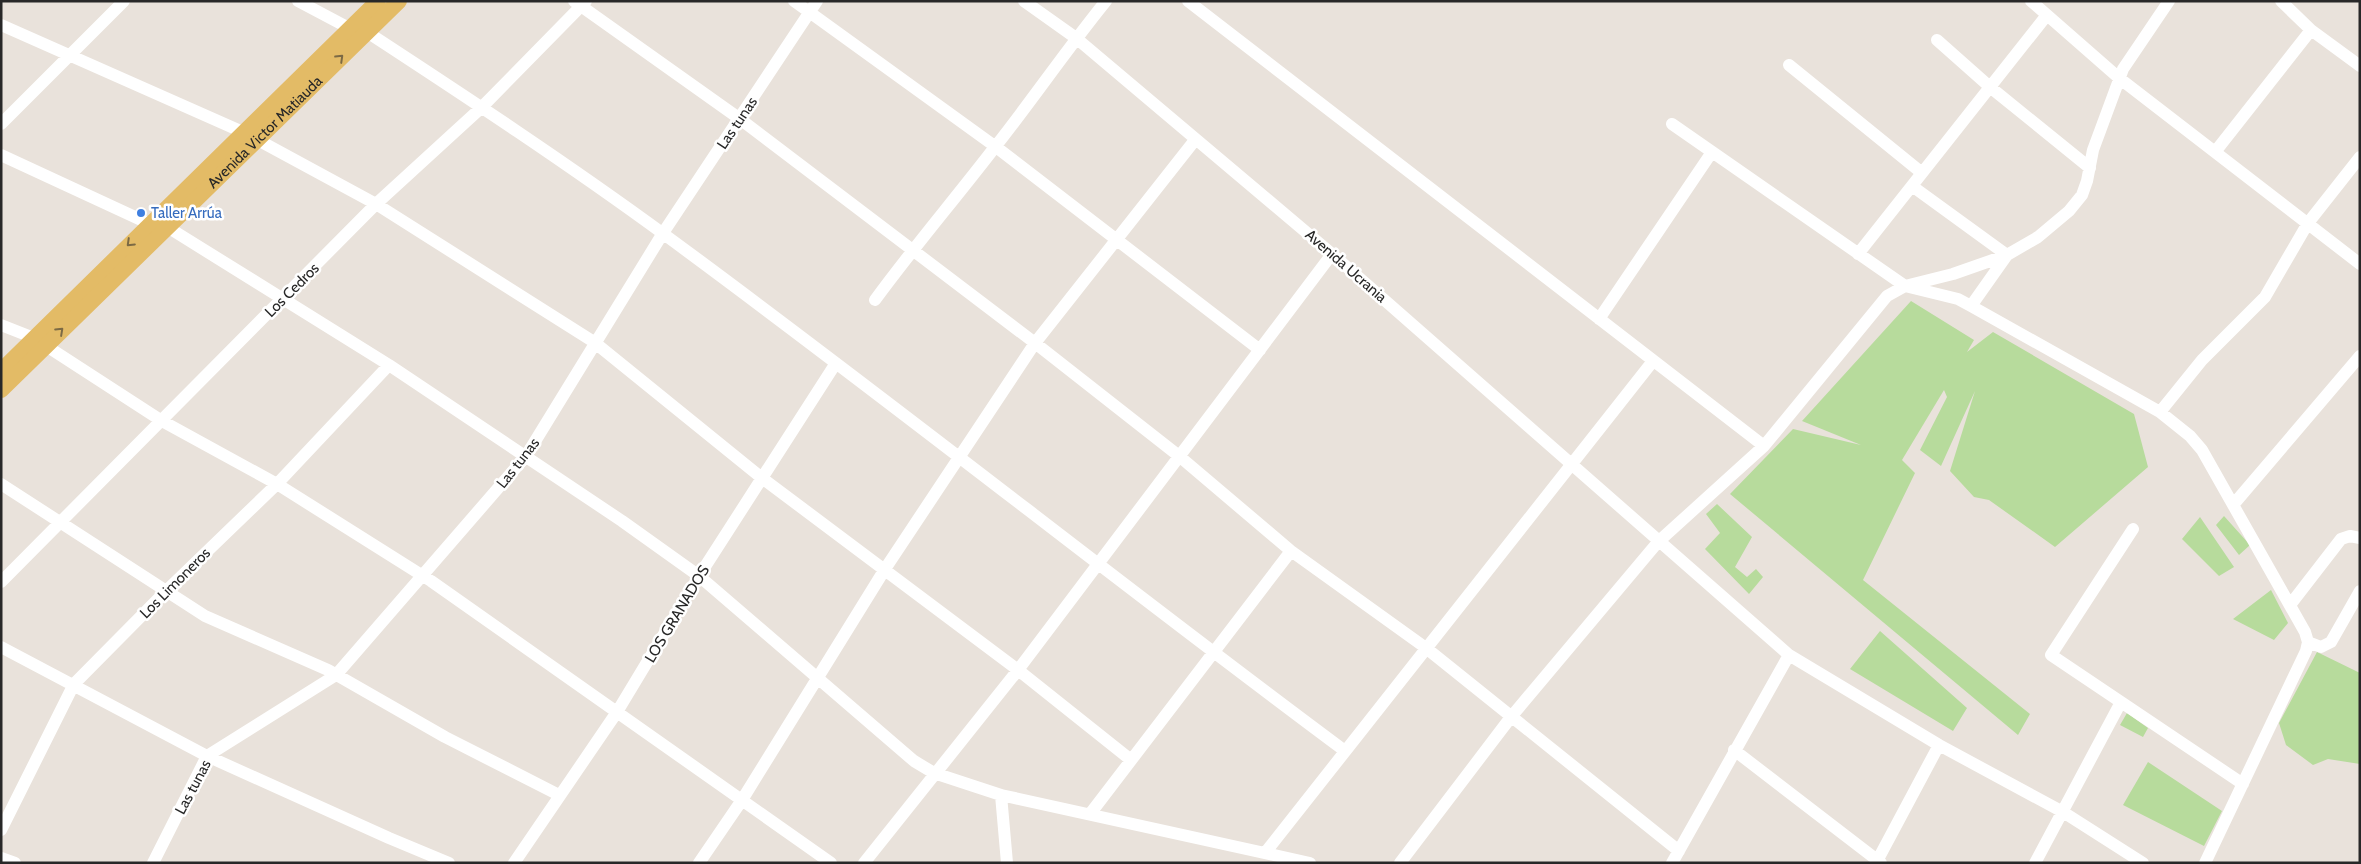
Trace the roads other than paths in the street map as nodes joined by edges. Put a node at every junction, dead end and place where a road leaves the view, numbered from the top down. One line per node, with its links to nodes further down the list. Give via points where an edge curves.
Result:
1 (124, 1): 21 (street)
2 (298, 1): 16 (street)
3 (378, 1): 16 (main road, Avenida Victor Matiauda)
4 (399, 1): 18 (main road, Avenida Victor Matiauda)
5 (794, 1): 13 (street)
6 (1024, 1): 19 (street, Avenida Ucrania)
7 (1106, 1): 19 (street)
8 (1188, 1): 55 (street)
9 (2031, 1): 14 (street)
10 (2169, 1): 24 (street)
11 (2281, 1): 17 (street)
12 (581, 3): 26 (street, Los Cedros); 27 (street)
13 (811, 9): 27 (street, Las tunas); 32 (street)
14 (2047, 15): 24 (street); 25 (street)
15 (1, 24): 21 (street)
16 (349, 28): 18 (street); 30 (main road, Avenida Victor Matiauda)
17 (2312, 30): 23 (street); 34 (street)
18 (368, 32): 26 (street); 30 (main road, Avenida Victor Matiauda, one-way to 18)
19 (1076, 38): 31 (street, Avenida Ucrania); 32 (street)
20 (1937, 40): 25 (street)
21 (70, 55): 28 (street); 30 (street)
22 (1789, 65): 38 (street)
23 (2360, 66)
24 (2119, 78): 34 (street); 37 (street, via 2093,150)
25 (1990, 87): 37 (street); 38 (street)
26 (482, 107): 40 (street, Los Cedros); 44 (street)
27 (740, 119): 44 (street, Las tunas); 46 (street)
28 (1, 124)
29 (1672, 124): 33 (street)
30 (250, 136): 40 (street); 42 (main road, Avenida Victor Matiauda); 43 (main road, Avenida Victor Matiauda)
31 (1195, 140): 45 (street); 47 (street, Avenida Ucrania)
32 (996, 147): 45 (street); 46 (street)
33 (1712, 152): 48 (street); 55 (street)
34 (2215, 152): 41 (street)
35 (1, 155): 42 (street)
36 (2360, 157): 41 (street)
37 (2090, 168): 49 (street, via 2082,195 2069,212 2038,237)
38 (1922, 173): 39 (street)
39 (1912, 186): 48 (street); 49 (street)
40 (376, 204): 52 (street, Los Cedros); 59 (street)
41 (2308, 223): 50 (street); 67 (street, via 2265,297 2202,360)
42 (150, 224): 43 (street); 57 (main road, Avenida Victor Matiauda, one-way to 57)
43 (168, 228): 52 (street); 57 (main road, Avenida Victor Matiauda, one-way to 43)
44 (663, 233): 59 (street, Las tunas); 63 (street)
45 (1117, 238): 58 (street); 60 (street)
46 (912, 250): 53 (street); 58 (street)
47 (1332, 254): 60 (street); 73 (street, Avenida Ucrania)
48 (1858, 254): 51 (street)
49 (2007, 255): 51 (street); 54 (street)
50 (2360, 264)
51 (1905, 286): 54 (street, via 1958,299); 69 (street, via 1887,296)
52 (282, 300): 64 (street); 68 (street, Los Cedros)
53 (875, 300)
54 (1971, 306): 67 (street)
55 (1599, 319): 62 (street)
56 (1, 324): 57 (street)
57 (39, 342): 65 (main road, Avenida Victor Matiauda); 66 (main road, Avenida Victor Matiauda); 68 (street)
58 (1035, 343): 71 (street); 72 (street)
59 (597, 344): 70 (street, Las tunas); 74 (street)
60 (1260, 350): 71 (street)
61 (2360, 356): 77 (street)
62 (1653, 361): 69 (street); 73 (street)
63 (836, 363): 72 (street); 74 (street, LOS GRANADOS)
64 (389, 365): 70 (street); 76 (street, Los Limoneros)
65 (1, 371)
66 (1, 390)
67 (2160, 412): 77 (street, via 2202,450)
68 (162, 421): 76 (street); 78 (street, Los Cedros)
69 (1764, 446): 81 (street)
70 (526, 456): 85 (street, Las tunas); 86 (street)
71 (1179, 456): 82 (street); 83 (street)
72 (960, 458): 83 (street); 84 (street)
73 (1573, 465): 81 (street, Avenida Ucrania); 93 (street)
74 (762, 478): 84 (street); 86 (street, LOS GRANADOS)
75 (1, 484): 78 (street)
76 (277, 484): 85 (street); 89 (street, Los Limoneros)
77 (2233, 505): 90 (street)
78 (59, 522): 87 (street, Los Cedros); 89 (street)
79 (2132, 529): 100 (street, via 2051,655)
80 (2360, 538): 90 (street, via 2350,536 2341,540)
81 (1658, 542): 95 (street, Avenida Ucrania); 102 (street)
82 (1290, 551): 93 (street); 94 (street)
83 (1098, 564): 94 (street); 96 (street)
84 (885, 569): 96 (street); 98 (street)
85 (422, 575): 97 (street, Las tunas); 101 (street)
86 (699, 576): 98 (street); 101 (street, LOS GRANADOS)
87 (1, 582)
88 (2360, 590): 91 (street, via 2331,642 2321,647)
89 (166, 591): 97 (street, via 205,616); 99 (street, Los Limoneros)
90 (2290, 605): 91 (street)
91 (2308, 642): 109 (street)
92 (1, 647): 99 (street)
93 (1426, 648): 102 (street); 105 (street)
94 (1213, 653): 105 (street); 107 (street)
95 (1789, 655): 103 (street, Avenida Ucrania); 104 (street)
96 (1018, 670): 107 (street); 108 (street)
97 (336, 675): 106 (street, Las tunas); 110 (street, via 445,737)
98 (816, 678): 108 (street, via 914,761); 112 (street)
99 (74, 684): 106 (street); 115 (street, Los Limoneros)
100 (2121, 702): 109 (street); 113 (street)
101 (617, 712): 110 (street, LOS GRANADOS); 112 (street)
102 (1511, 717): 117 (street); 129 (street)
103 (1939, 745): 113 (street, Avenida Ucrania); 119 (street)
104 (1734, 750): 117 (street); 119 (street)
105 (1345, 751): 116 (street)
106 (207, 756): 121 (street, Las tunas); 122 (street)
107 (1131, 760): 114 (street)
108 (934, 773): 111 (street); 126 (street)
109 (2242, 784): 132 (street)
110 (559, 795): 123 (street, LOS GRANADOS)
111 (1000, 795): 114 (street); 127 (street)
112 (742, 800): 124 (street); 125 (street)
113 (2063, 812): 130 (street); 131 (street, Avenida Ucrania)
114 (1090, 814): 116 (street)
115 (1, 830)
116 (1265, 853): 128 (street)
117 (1675, 857)
118 (1, 858): 120 (street)
119 (1878, 862)
120 (15, 863)
121 (153, 863)
122 (449, 863)
123 (514, 863)
124 (699, 863)
125 (831, 863)
126 (864, 863)
127 (1007, 863)
128 (1310, 863)
129 (1400, 863)
130 (2035, 863)
131 (2143, 863)
132 (2205, 863)

